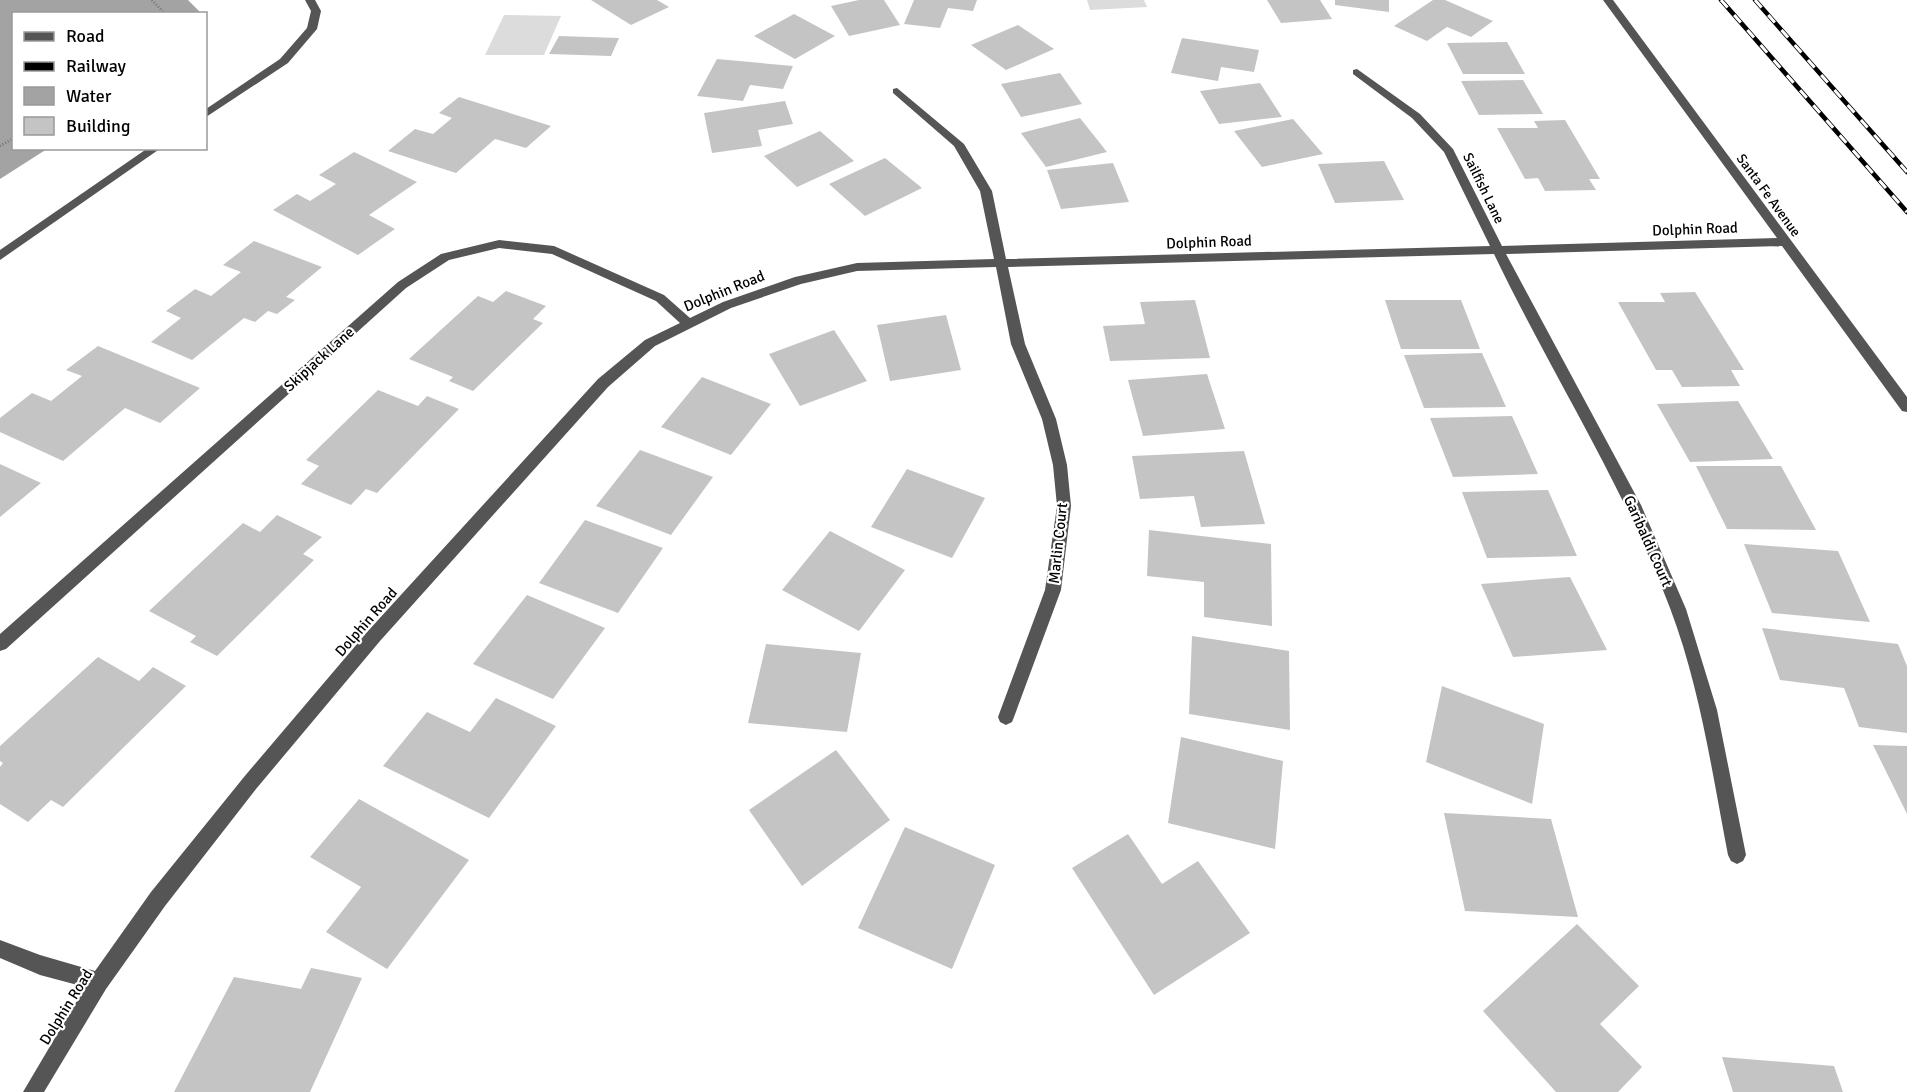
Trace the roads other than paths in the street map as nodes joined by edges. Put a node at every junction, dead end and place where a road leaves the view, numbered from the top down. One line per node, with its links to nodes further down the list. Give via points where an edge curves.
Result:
1 (310, 0): 5 (street, via 316,11 312,29 284,61)
2 (1608, 0): 7 (street, Santa Fe Avenue)
3 (1357, 72): 8 (street, Sailfish Lane, via 1416,116 1449,151)
4 (897, 91): 10 (street, via 958,144 986,191)
5 (207, 113)
6 (153, 150): 9 (street)
7 (1785, 242): 8 (street, Dolphin Road); 12 (street, Santa Fe Avenue)
8 (1498, 251): 10 (street, Dolphin Road); 15 (street, Garibaldi Court, via 1634,505 1678,609 1709,710)
9 (0, 256)
10 (1001, 263): 11 (street, Dolphin Road, via 857,267 800,280); 14 (street, Marlin Court, via 1018,344 1049,420 1060,465 1064,506 1053,590)
11 (688, 323): 13 (street, Skipjack Lane, via 660,298 554,250 499,244 445,257 402,285); 17 (street, Dolphin Road, via 650,343 603,383 382,627 250,783 158,899)
12 (1907, 406)
13 (0, 644)
14 (1006, 717)
15 (1737, 855)
16 (0, 949): 17 (street)
17 (99, 982): 18 (street, Dolphin Road)
18 (33, 1092)

